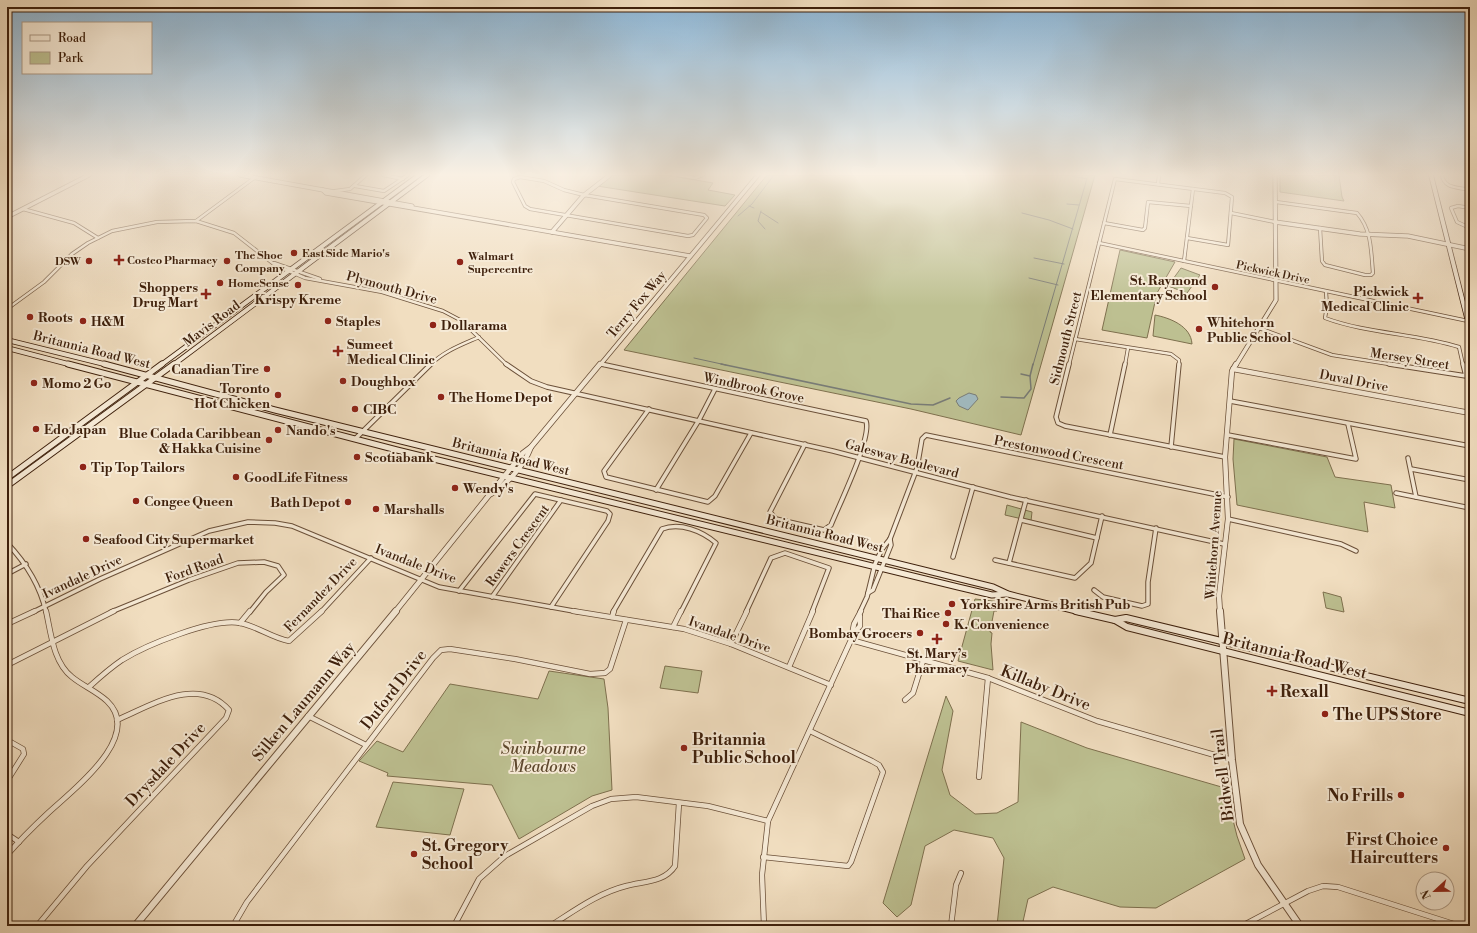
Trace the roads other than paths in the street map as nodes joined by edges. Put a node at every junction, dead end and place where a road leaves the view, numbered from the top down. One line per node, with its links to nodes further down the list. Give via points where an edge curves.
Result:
1 (57, 219): 26 (street, via 74,223)
2 (199, 219): 19 (street)
3 (361, 219): 33 (main road, Mavis Road)
4 (367, 219): 33 (main road, Mavis Road)
5 (475, 219): 24 (street)
6 (563, 219): 24 (street)
7 (587, 219): 8 (street, via 688,236 693,235)
8 (707, 219)
9 (721, 219): 31 (street, Terry Fox Way)
10 (1105, 219): 21 (street, Sidmouth Street)
11 (1147, 219): 21 (street, via 1146,228 1143,230)
12 (1189, 219): 27 (street)
13 (1231, 219): 27 (street, Sidmouth Street, via 1228,245)
14 (1258, 219): 20 (street)
15 (1275, 219): 20 (street, Whitehorn Avenue)
16 (1361, 219): 25 (street)
17 (1443, 219): 29 (main road)
18 (1456, 219): 23 (street, via 1457,222)
19 (196, 221): 26 (street, Plymouth Drive, via 130,226); 33 (street, Plymouth Drive, via 234,233 275,265)
20 (1275, 222): 22 (street); 34 (street, Whitehorn Avenue)
21 (1104, 223): 28 (street, Sidmouth Street)
22 (1320, 228): 25 (street); 25 (street, via 1322,261 1325,265 1371,275 1373,273)
23 (1470, 228)
24 (552, 232): 31 (street)
25 (1368, 234): 29 (street, via 1408,236)
26 (98, 238): 36 (street, Plymouth Drive, via 72,254 44,282)
27 (1187, 238): 32 (street)
28 (1099, 243): 32 (street, Pickwick Drive); 43 (street, Sidmouth Street)
29 (1450, 245): 30 (street); 39 (main road)
30 (1470, 249)
31 (690, 256): 47 (street, Terry Fox Way)
32 (1184, 261): 34 (street, Pickwick Drive)
33 (294, 271): 37 (main road, Mavis Road); 38 (main road, Mavis Road); 42 (street, Plymouth Drive, via 305,278 382,292 432,306 462,321)
34 (1276, 281): 35 (street, Pickwick Drive); 40 (street, Whitehorn Avenue, via 1276,300)
35 (1326, 292): 39 (street, Pickwick Drive); 40 (street, Mersey Street, via 1325,318 1346,326 1403,334 1459,347 1466,376 1332,355)
36 (7, 309)
37 (225, 318): 38 (main road); 49 (main road, Mavis Road)
38 (232, 321): 50 (main road, Mavis Road)
39 (1468, 321): 41 (main road)
40 (1259, 328): 48 (street, Whitehorn Avenue)
41 (1470, 330)
42 (479, 337): 54 (street, Plymouth Drive, via 508,366 531,380); 60 (street, via 438,357)
43 (1075, 339): 46 (street); 62 (street, Sidmouth Street, via 1056,417 1058,423)
44 (7, 340): 49 (main road, Britannia Road West)
45 (7, 348): 51 (main road, Britannia Road West)
46 (1128, 348): 62 (street); 66 (street, via 1171,354 1179,360)
47 (601, 364): 53 (street, Windbrook Grove); 54 (street, Terry Fox Way)
48 (1233, 369): 55 (street, Whitehorn Avenue); 57 (street, Duval Drive)
49 (148, 375): 50 (main road, Britannia Road West); 51 (main road, Mavis Road)
50 (156, 377): 52 (main road, Mavis Road); 60 (main road, Britannia Road West)
51 (138, 382): 52 (main road, Britannia Road West); 75 (main road, Mavis Road)
52 (146, 384): 64 (main road, Britannia Road West); 77 (main road, Mavis Road)
53 (715, 389): 58 (street); 68 (street, Windbrook Grove, via 866,421 868,427)
54 (575, 394): 56 (street, Galesway Boulevard); 71 (street, Terry Fox Way, via 531,448 530,453)
55 (1230, 401): 59 (street); 63 (street, Whitehorn Avenue)
56 (649, 409): 58 (street, Galesway Boulevard); 79 (street, via 603,473 608,478)
57 (1470, 413)
58 (699, 420): 61 (street, Galesway Boulevard); 79 (street)
59 (1348, 424): 63 (street, via 1356,459); 67 (street)
60 (362, 431): 64 (street); 71 (main road, Britannia Road West)
61 (751, 433): 65 (street, Galesway Boulevard); 79 (street, via 711,500 704,502)
62 (1110, 435): 66 (street, Sidmouth Street)
63 (1228, 435): 69 (street, Whitehorn Avenue)
64 (355, 439): 74 (main road, Britannia Road West)
65 (805, 444): 68 (street, Galesway Boulevard); 68 (street, via 770,512 776,519 821,531 831,525)
66 (1171, 446): 69 (street, Sidmouth Street)
67 (1470, 446)
68 (859, 457): 73 (street, Galesway Boulevard)
69 (1224, 457): 81 (street, Whitehorn Avenue)
70 (1408, 458): 72 (street)
71 (513, 469): 74 (street, Terry Fox Way); 98 (main road, Britannia Road West)
72 (1411, 469): 76 (street); 82 (street)
73 (915, 473): 78 (street, Galesway Boulevard); 81 (street, Prestonwood Crescent, via 922,439 926,435 933,435); 91 (street)
74 (507, 477): 98 (main road, Britannia Road West); 103 (street, Silken Laumann Way)
75 (7, 478)
76 (1470, 480)
77 (7, 486)
78 (973, 487): 84 (street, Galesway Boulevard); 95 (street)
79 (656, 490)
80 (1396, 494): 82 (street)
81 (1228, 497): 87 (street, Whitehorn Avenue)
82 (1416, 497): 85 (street)
83 (561, 500): 105 (street, via 539,494 530,498); 107 (street, Rowers Crescent); 109 (street, Rowers Crescent, via 607,511 610,516)
84 (1026, 500): 86 (street, Galesway Boulevard); 88 (street)
85 (1470, 508)
86 (1102, 516): 89 (street, Galesway Boulevard); 90 (street)
87 (1228, 519): 93 (street, Whitehorn Avenue); 94 (street, via 1341,544)
88 (1021, 520): 90 (street); 99 (street)
89 (1156, 528): 93 (street, Galesway Boulevard); 104 (street, via 1147,605 1103,597)
90 (1097, 538): 99 (street, via 1091,563 1075,578)
91 (890, 539): 98 (street, via 885,542); 101 (street, via 891,545)
92 (7, 543): 100 (street)
93 (1224, 544): 118 (street, Whitehorn Avenue, via 1218,596)
94 (1356, 551)
95 (953, 557)
96 (370, 558): 103 (street, Ivandale Drive); 108 (street, Ivandale Drive, via 282,523 240,523 198,535); 113 (street, Fernandez Drive, via 308,625 289,641 274,638)
97 (995, 560): 99 (street)
98 (876, 563): 101 (main road, Britannia Road West); 101 (main road, Britannia Road West); 106 (street, via 867,587)
99 (1009, 563)
100 (26, 564): 102 (street); 108 (street)
101 (884, 564): 106 (street, via 873,590); 112 (main road, Britannia Road West, via 992,595 1008,594)
102 (7, 574)
103 (422, 579): 105 (street, Ivandale Drive, via 439,587); 130 (street, Silken Laumann Way)
104 (1094, 590)
105 (459, 591): 107 (street, Ivandale Drive)
106 (868, 593): 116 (street, via 860,615 860,626)
107 (492, 597): 109 (street, Ivandale Drive)
108 (45, 606): 114 (street, Ivandale Drive); 117 (street)
109 (551, 607): 110 (street, Ivandale Drive)
110 (612, 617): 111 (street, Ivandale Drive); 115 (street, via 662,529 674,525 703,534 716,543)
111 (626, 620): 115 (street, Ivandale Drive); 134 (street, Duford Drive, via 610,669 605,673 590,674 515,659 450,649 440,650)
112 (1115, 620): 118 (main road, Britannia Road West, via 1126,618); 120 (main road, Britannia Road West, via 1127,627)
113 (240, 623): 117 (street, Ford Road, via 284,575 278,566 251,562 225,567 142,598); 126 (street, Fernandez Drive, via 220,622 147,648 112,667)
114 (7, 624)
115 (673, 626): 119 (street, Ivandale Drive)
116 (852, 637): 121 (street, Killaby Drive); 125 (street)
117 (53, 642): 122 (street); 126 (street, via 62,667)
118 (1222, 642): 120 (street, Whitehorn Avenue); 128 (main road, Britannia Road West)
119 (731, 644): 123 (street, Ivandale Drive); 123 (street, via 771,558 785,553 829,568)
120 (1223, 652): 129 (main road, Britannia Road West); 135 (street, Bidwell Trail)
121 (923, 661): 124 (street, Killaby Drive); 127 (street, via 913,693)
122 (7, 665)
123 (789, 667): 125 (street, Ivandale Drive)
124 (988, 678): 135 (street, Killaby Drive, via 1097,721); 136 (street)
125 (831, 685): 132 (street)
126 (89, 687): 131 (street, via 113,708)
127 (905, 700)
128 (1470, 701)
129 (1470, 713)
130 (307, 716): 134 (street); 147 (street, Silken Laumann Way)
131 (117, 720): 141 (street, via 110,749 94,771); 146 (street, Drysdale Drive, via 177,696 192,693 207,694 224,703 229,710 226,718 87,866)
132 (810, 731): 139 (street); 143 (street, via 872,760 879,764 883,772 851,862 848,866)
133 (7, 740): 137 (street, via 23,749 24,754)
134 (366, 745): 148 (street, Duford Drive, via 247,902)
135 (1232, 760): 145 (street, Bidwell Trail, via 1242,830 1258,865)
136 (979, 777)
137 (7, 781)
138 (680, 803): 139 (street, via 724,808); 149 (street, via 636,797 611,799 592,806 506,856 479,879); 150 (street, via 675,866 672,873 605,894)
139 (768, 821): 143 (street)
140 (7, 834): 141 (street)
141 (19, 842): 142 (street)
142 (7, 855)
143 (763, 857): 151 (street)
144 (961, 873): 152 (street, via 956,885)
145 (1284, 904): 153 (street); 154 (street, Bidwell Trail); 155 (street, via 1323,886 1338,887)
146 (37, 926)
147 (135, 926)
148 (233, 926)
149 (454, 926)
150 (550, 926)
151 (764, 926)
152 (951, 926)
153 (1242, 926)
154 (1300, 926)
155 (1460, 926)

